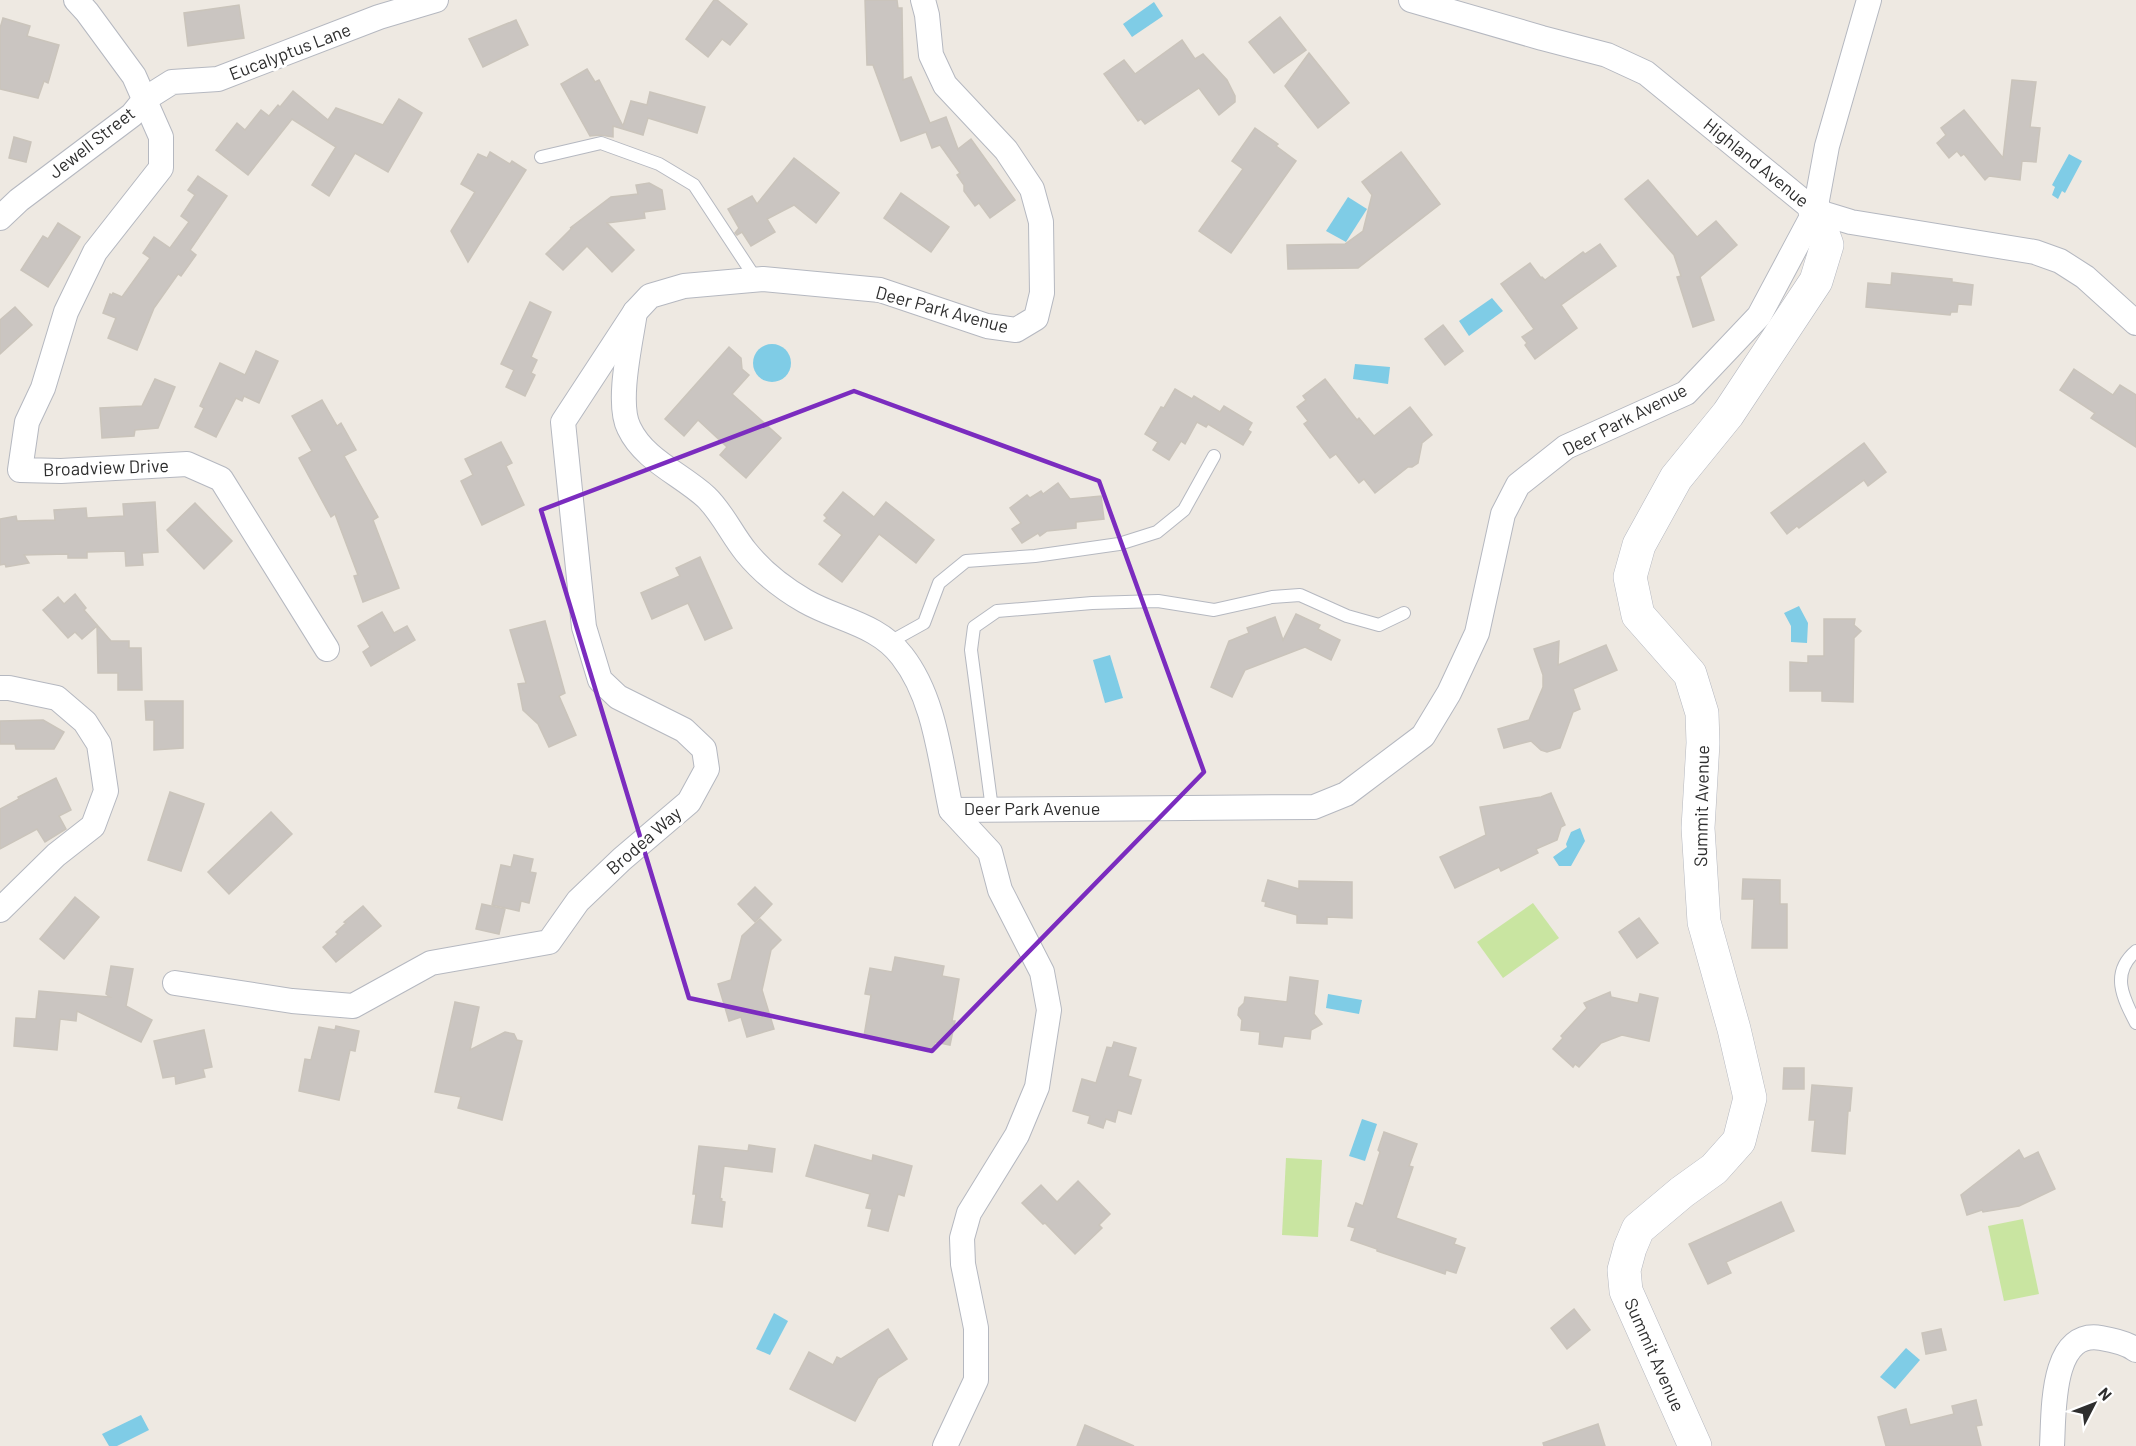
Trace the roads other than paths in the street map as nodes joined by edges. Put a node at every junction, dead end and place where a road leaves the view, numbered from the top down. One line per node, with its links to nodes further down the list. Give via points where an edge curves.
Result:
1 (76, 0): 6 (street, Jewell Street, via 134,76)
2 (436, 0): 6 (street, Eucalyptus Lane, via 379,17 218,79 172,82)
3 (923, 0): 11 (street, Deer Park Avenue, via 931,55 945,85 1006,150 1032,189 1041,222 1042,293 1036,318 1016,330 987,326 880,290)
4 (1411, 0): 9 (street, Highland Avenue, via 1607,55 1646,73)
5 (1869, 0): 9 (street, Deer Park Avenue, via 1827,146)
6 (145, 99): 8 (street, Jewell Street, via 132,115); 15 (street, Broadview Drive, via 161,137 161,168 95,252 66,312)
7 (541, 157): 11 (lane, via 601,143 659,164 694,185)
8 (9, 197): 10 (street, Jewell Street)
9 (1815, 211): 13 (street, Highland Avenue, via 1851,222 2035,252 2060,261 2085,278); 20 (street, Deer Park Avenue, via 1759,316 1686,393 1566,447 1518,485 1503,514 1477,633 1449,693 1423,736 1346,794 1314,807); 28 (street, Summit Avenue, via 1827,245 1815,281 1728,414 1676,478 1639,544 1630,577 1638,615 1690,674 1702,713 1698,828 1704,922 1750,1098 1739,1141 1714,1169 1638,1229 1624,1270 1626,1292)
10 (0, 218)
11 (756, 279): 12 (street, Deer Park Avenue, via 684,286 650,296)
12 (635, 312): 17 (street, Deer Park Avenue, via 622,402 628,428 644,449 707,498 746,552 774,582 808,602 870,628); 24 (street, Brodea Way, via 563,422 584,627 600,680 618,697 684,730 704,749 707,769 689,802 578,901 549,942 431,963 353,1006)
13 (2136, 323)
14 (1214, 456): 17 (lane, via 1184,510 1157,532 1108,545 966,561 939,583 924,623)
15 (10, 473): 18 (street, Broadview Drive, via 187,464 220,479)
16 (1404, 613): 20 (lane, via 1379,625 1300,595 1214,610 1158,601 997,611 974,627 971,650)
17 (888, 643): 21 (street, Deer Park Avenue, via 916,675 930,712)
18 (327, 649)
19 (0, 688): 22 (street, via 57,698 85,722 99,744 106,791 93,826 56,855)
20 (992, 809): 21 (street, Deer Park Avenue)
21 (951, 810): 27 (street, via 990,852 1000,890 1042,972 1050,1010 1037,1087 1017,1136 969,1213 962,1238 963,1264 976,1328 976,1380)
22 (0, 910)
23 (2136, 951): 25 (lane, via 2123,965 2119,980)
24 (175, 983)
25 (2136, 1023)
26 (2136, 1350): 29 (street, via 2096,1337 2082,1339 2067,1353 2056,1379)
27 (945, 1446)
28 (1695, 1446)
29 (2052, 1446)

